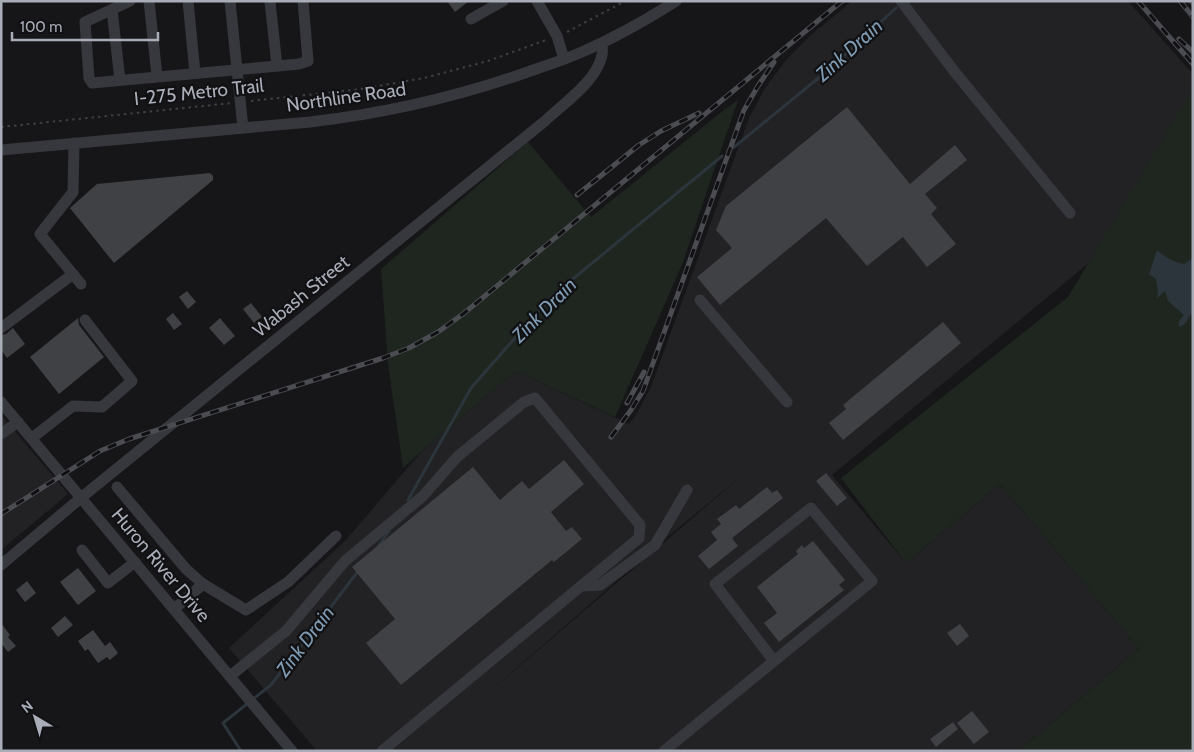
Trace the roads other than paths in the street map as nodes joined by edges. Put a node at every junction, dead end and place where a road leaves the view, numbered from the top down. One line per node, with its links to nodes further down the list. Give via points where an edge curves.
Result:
1 (130, 1): 12 (street)
2 (148, 1): 19 (street)
3 (188, 1): 18 (street)
4 (230, 1): 17 (street)
5 (274, 1): 11 (street)
6 (303, 1): 16 (street, via 308,61)
7 (503, 1): 13 (street)
8 (537, 1): 15 (street, via 557,36)
9 (676, 1): 14 (street, Northline Road)
10 (900, 1): 24 (street)
11 (270, 2): 16 (street)
12 (112, 10): 20 (street); 20 (street, via 84,22 89,78 92,83)
13 (471, 20)
14 (602, 42): 15 (street, Northline Road); 37 (street, Wabash Street, via 599,66 589,81 545,120)
15 (564, 59): 21 (street, Northline Road, via 459,94 400,108)
16 (277, 66): 17 (street)
17 (236, 69): 18 (street); 21 (street)
18 (195, 73): 19 (street)
19 (157, 76): 20 (street)
20 (120, 80)
21 (242, 128): 22 (street, Northline Road)
22 (74, 143): 23 (street, Northline Road); 25 (street, via 73,192 40,234)
23 (1, 150)
24 (1070, 213)
25 (73, 274): 26 (street); 29 (street)
26 (81, 284)
27 (700, 300): 31 (street)
28 (85, 320): 34 (street, via 132,381 102,407 73,406)
29 (1, 328)
30 (1, 402): 32 (street, Huron River Drive)
31 (787, 402)
32 (18, 422): 33 (street); 34 (street, Huron River Drive)
33 (1, 434)
34 (32, 438): 37 (street, Huron River Drive)
35 (117, 487): 42 (street, via 186,569)
36 (686, 490): 43 (street, via 655,545 600,585)
37 (82, 497): 40 (street, Huron River Drive); 41 (street, Wabash Street)
38 (336, 536): 42 (street, via 288,582 246,610)
39 (82, 550): 40 (street, via 108,583)
40 (135, 562): 44 (street, Huron River Drive)
41 (1, 565)
42 (203, 584): 44 (street)
43 (581, 586): 46 (street, via 639,538 640,525 535,398 524,402 457,457 423,496 345,561 286,631); 48 (street)
44 (174, 609): 46 (street, Huron River Drive)
45 (774, 661): 45 (street, via 715,584 811,508 872,582); 49 (street)
46 (230, 676): 47 (street, Huron River Drive)
47 (292, 751)
48 (382, 751)
49 (664, 751)

